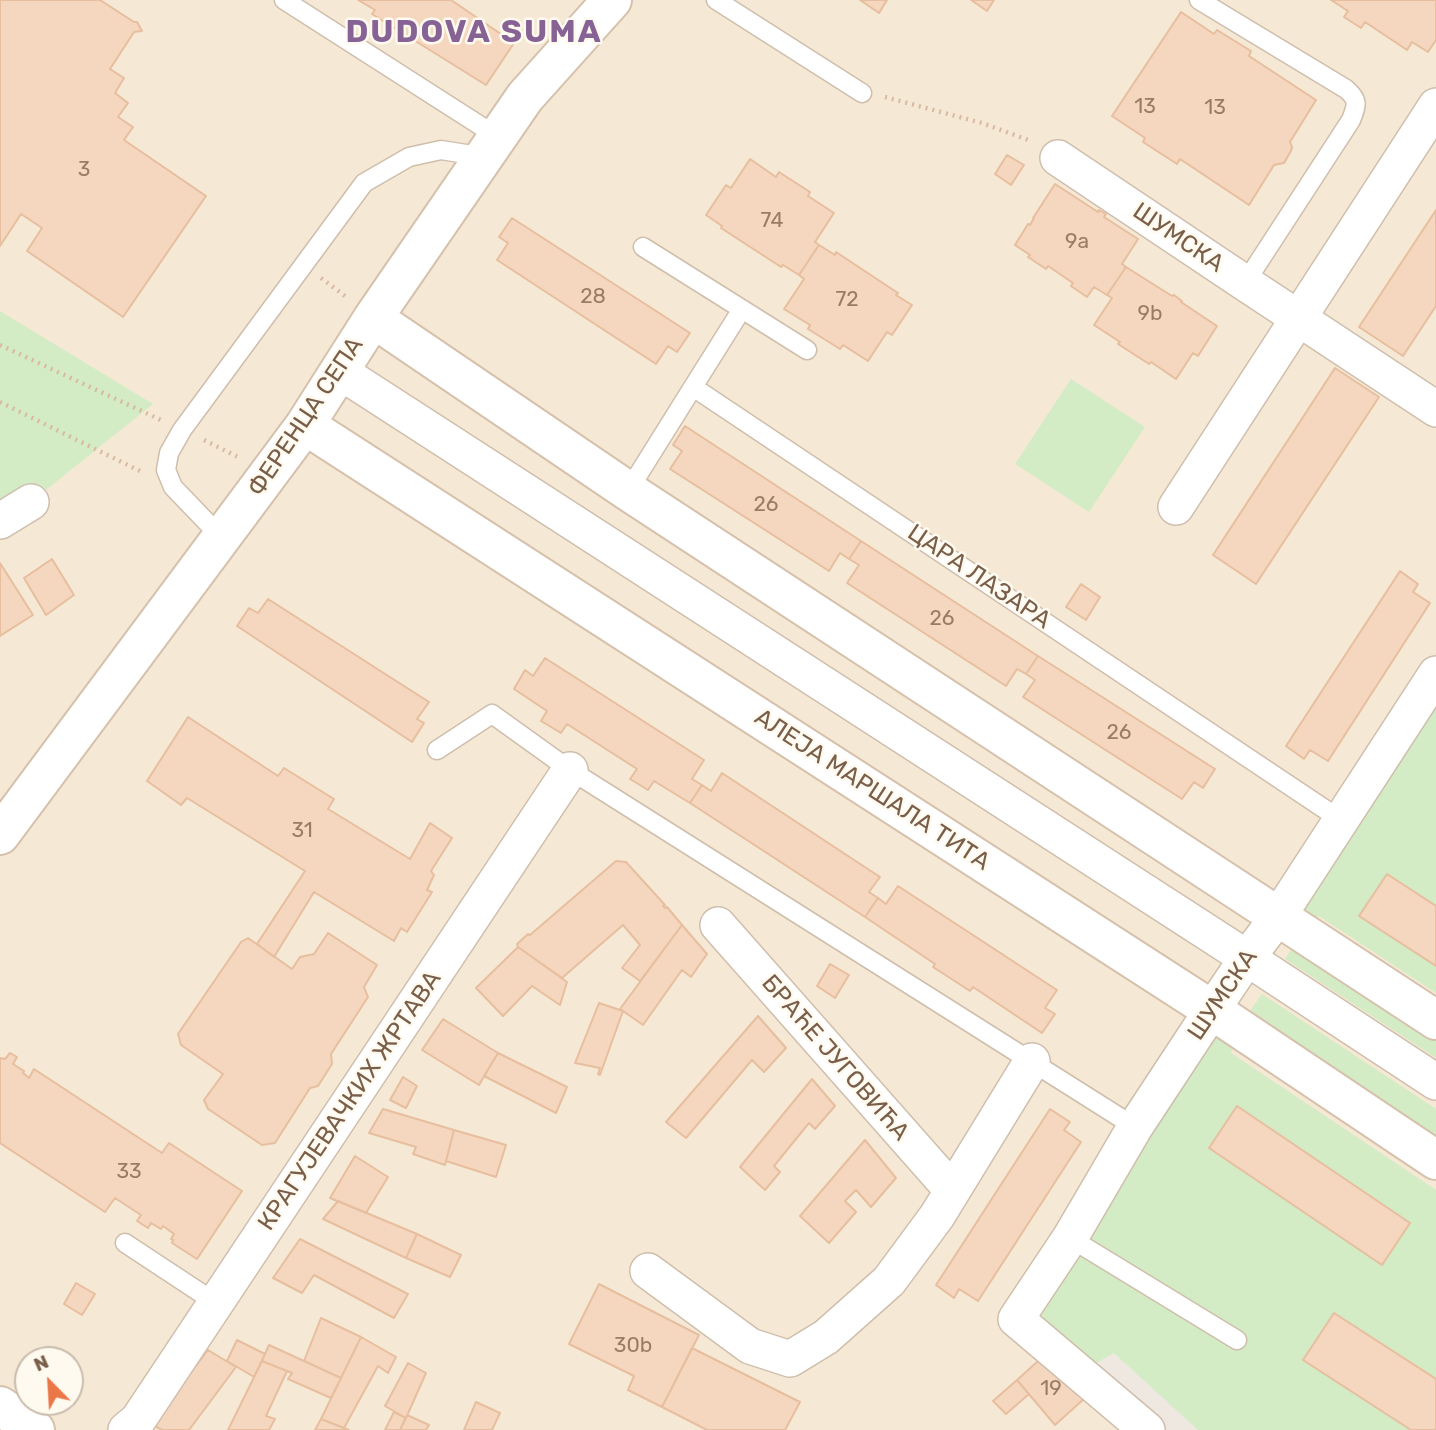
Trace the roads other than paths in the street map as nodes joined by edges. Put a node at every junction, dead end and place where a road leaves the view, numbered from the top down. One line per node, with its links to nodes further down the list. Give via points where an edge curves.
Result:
1 (284, 0): 7 (lane)
2 (612, 0): 7 (street, ФЕРЕНЦА СЕПА, via 525,97)
3 (716, 0): 5 (lane)
4 (1199, 0): 10 (lane, via 1346,89 1357,107)
5 (862, 93)
6 (1436, 106): 12 (street)
7 (491, 147): 13 (street, ФЕРЕНЦА СЕПА); 23 (lane, via 441,149 409,157 364,183 182,430 169,453 166,470 173,487)
8 (1058, 158): 10 (street, ШУМСКА)
9 (643, 247): 11 (lane)
10 (1245, 283): 12 (street, ШУМСКА)
11 (742, 309): 14 (lane); 16 (lane)
12 (1299, 317): 17 (street, ШУМСКА); 21 (street)
13 (373, 318): 15 (street, ФЕРЕНЦА СЕПА); 19 (street)
14 (807, 350)
15 (339, 371): 18 (street, ФЕРЕНЦА СЕПА); 32 (street)
16 (693, 387): 19 (lane); 28 (lane, ЦАРА ЛАЗАРА)
17 (1436, 409)
18 (305, 425): 23 (street, ФЕРЕНЦА СЕПА); 33 (street, АЛЕЈА МАРШАЛА ТИТА)
19 (628, 491): 30 (street)
20 (31, 502): 22 (street)
21 (1176, 507)
22 (0, 521)
23 (222, 538): 29 (street, ФЕРЕНЦА СЕПА)
24 (1436, 674): 25 (street, ШУМСКА)
25 (1425, 716): 28 (street, ШУМСКА)
26 (437, 750): 27 (lane, via 492,714)
27 (570, 769): 35 (lane); 43 (street, КРАГУЈЕВАЧКИХ ЖРТАВА)
28 (1341, 820): 30 (street, ШУМСКА)
29 (0, 835)
30 (1278, 917): 32 (street, ШУМСКА); 34 (street)
31 (718, 925): 39 (street, БРАЋЕ ЈУГОВИЋА)
32 (1247, 958): 33 (street, ШУМСКА); 36 (street)
33 (1212, 1010): 37 (street, ШУМСКА); 38 (street, АЛЕЈА МАРШАЛА ТИТА)
34 (1436, 1020)
35 (1032, 1061): 37 (lane); 39 (street)
36 (1436, 1082)
37 (1135, 1128): 40 (street, ШУМСКА)
38 (1436, 1160)
39 (952, 1190): 42 (street, via 888,1281 826,1337 790,1359 750,1346)
40 (1070, 1238): 44 (lane); 48 (street, ШУМСКА, via 1016,1319)
41 (125, 1243): 43 (lane)
42 (648, 1271)
43 (216, 1303): 47 (street, КРАГУЈЕВАЧКИХ ЖРТАВА, via 138,1420)
44 (1237, 1340)
45 (0, 1406): 46 (street)
46 (35, 1430)
47 (126, 1430)
48 (1147, 1430)

